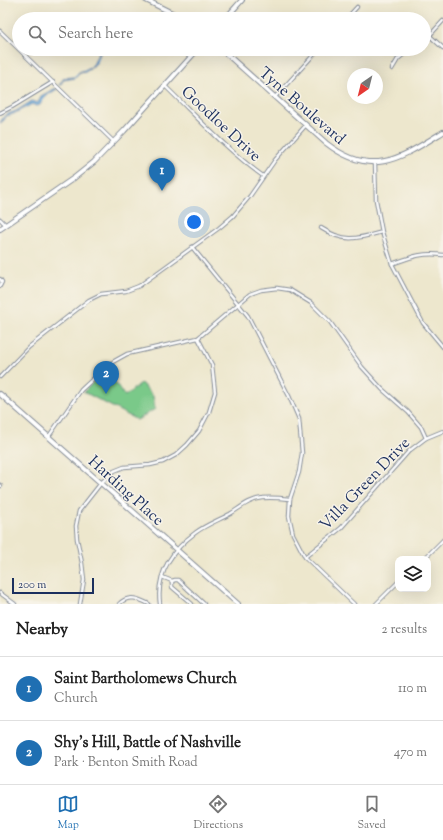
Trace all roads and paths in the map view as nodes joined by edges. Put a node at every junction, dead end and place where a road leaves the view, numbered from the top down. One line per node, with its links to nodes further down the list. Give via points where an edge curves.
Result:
1 (146, 0): 4 (main road)
2 (242, 0): 5 (main road)
3 (357, 7): 6 (street)
4 (170, 12)
5 (231, 12)
6 (352, 12)
7 (443, 21): 9 (street)
8 (0, 31): 11 (street)
9 (431, 35)
10 (431, 37): 12 (street)
11 (12, 43)
12 (443, 48)
13 (26, 56): 19 (street)
14 (192, 56): 20 (main road)
15 (229, 56): 21 (main road, Tyne Boulevard)
16 (313, 56): 21 (street)
17 (402, 56): 18 (street)
18 (392, 69)
19 (53, 82): 22 (street); 25 (street)
20 (165, 86): 25 (main road); 27 (street, Goodloe Drive, via 211,132)
21 (275, 97): 23 (main road, Tyne Boulevard)
22 (0, 113)
23 (306, 125): 26 (main road, Tyne Boulevard, via 342,154 358,160); 27 (street)
24 (443, 132): 26 (main road, Tyne Boulevard, via 404,155 388,161)
25 (114, 142): 29 (main road, via 85,170)
26 (375, 162): 32 (street, via 376,200)
27 (263, 176): 33 (street, via 233,216)
28 (0, 219): 29 (street)
29 (6, 224): 31 (main road)
30 (321, 228): 32 (street, via 348,239)
31 (0, 229)
32 (382, 232): 35 (street)
33 (192, 247): 38 (street); 41 (street, via 139,286 126,291 101,294 89,300 29,347)
34 (443, 255): 35 (street, via 419,254)
35 (392, 264): 40 (street, via 423,323)
36 (0, 279): 37 (street)
37 (0, 286)
38 (238, 303): 39 (street); 45 (street, via 250,294 277,288 290,290 311,303 335,329 362,367 408,412); 47 (street, via 263,344 299,419 302,453 299,473)
39 (198, 338): 44 (street, via 128,354 109,364 81,390); 46 (street, via 212,365 215,392 209,412 199,430 187,446 176,455 150,466 124,467 114,471)
40 (443, 346)
41 (0, 377)
42 (0, 394): 44 (main road, Harding Place)
43 (443, 431): 45 (street, Villa Green Drive)
44 (48, 437): 46 (main road, Harding Place)
45 (426, 438): 51 (street, Villa Green Drive, via 409,451 342,528)
46 (101, 483): 49 (main road, Harding Place); 59 (street, via 79,511 76,526 84,580)
47 (290, 499): 49 (street, via 263,498 252,501 195,533); 51 (street, via 293,534)
48 (443, 540): 50 (street)
49 (177, 551): 52 (street, via 164,568); 65 (main road, Harding Place)
50 (427, 556)
51 (305, 557): 66 (street)
52 (162, 577): 53 (street); 62 (street)
53 (172, 581): 56 (street, via 178,580); 57 (street, via 172,587)
54 (395, 585): 67 (street)
55 (0, 594): 58 (street)
56 (200, 601): 63 (street); 64 (street)
57 (190, 603)
58 (15, 604)
59 (80, 604)
60 (119, 604): 61 (street, via 128,598 134,598)
61 (150, 604)
62 (160, 604)
63 (198, 604)
64 (204, 604)
65 (238, 604)
66 (354, 604)
67 (376, 604)

